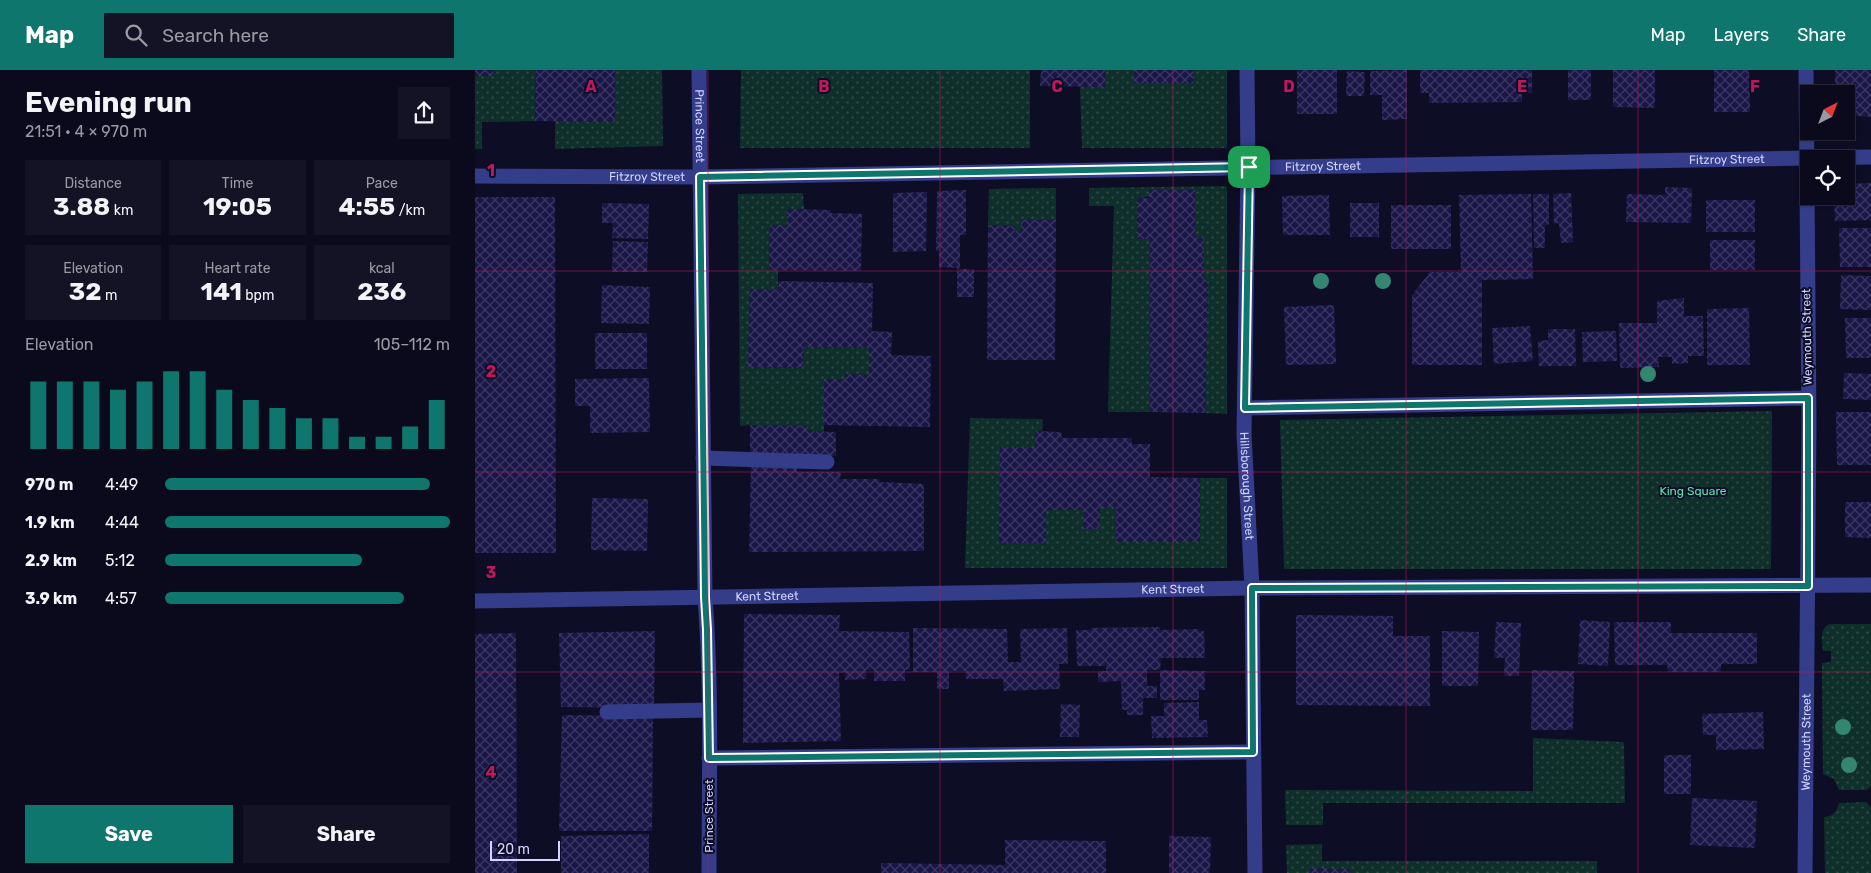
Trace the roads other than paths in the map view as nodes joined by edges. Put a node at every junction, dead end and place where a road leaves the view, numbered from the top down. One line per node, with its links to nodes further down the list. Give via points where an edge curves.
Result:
1 (699, 70): 10 (street, Prince Street)
2 (1247, 70): 8 (street, Hillsborough Street)
3 (1806, 70): 4 (street, Weymouth Street)
4 (1805, 150)
5 (1855, 157): 6 (street, Fitzroy Street)
6 (1871, 157)
7 (1800, 158): 8 (street, Fitzroy Street)
8 (1249, 167): 10 (street, Fitzroy Street); 13 (street, Hillsborough Street)
9 (475, 176): 10 (street, Fitzroy Street)
10 (700, 177): 14 (street, Prince Street)
11 (1806, 205): 12 (street, Weymouth Street)
12 (1808, 398): 13 (street); 17 (street, Weymouth Street)
13 (1245, 408): 18 (street, Hillsborough Street)
14 (703, 458): 15 (street); 19 (street, Prince Street)
15 (827, 462)
16 (1871, 585): 17 (street, Kent Street)
17 (1808, 586): 18 (street, Kent Street); 27 (street, Weymouth Street)
18 (1252, 588): 19 (street, Kent Street); 23 (street, Hillsborough Street)
19 (705, 597): 20 (street, Kent Street); 21 (street, Prince Street)
20 (475, 601)
21 (709, 710): 22 (street); 24 (street, Prince Street)
22 (607, 712)
23 (1253, 752): 24 (street); 26 (street, Hillsborough Street)
24 (709, 758): 25 (street, Prince Street)
25 (709, 873)
26 (1255, 873)
27 (1805, 873)

